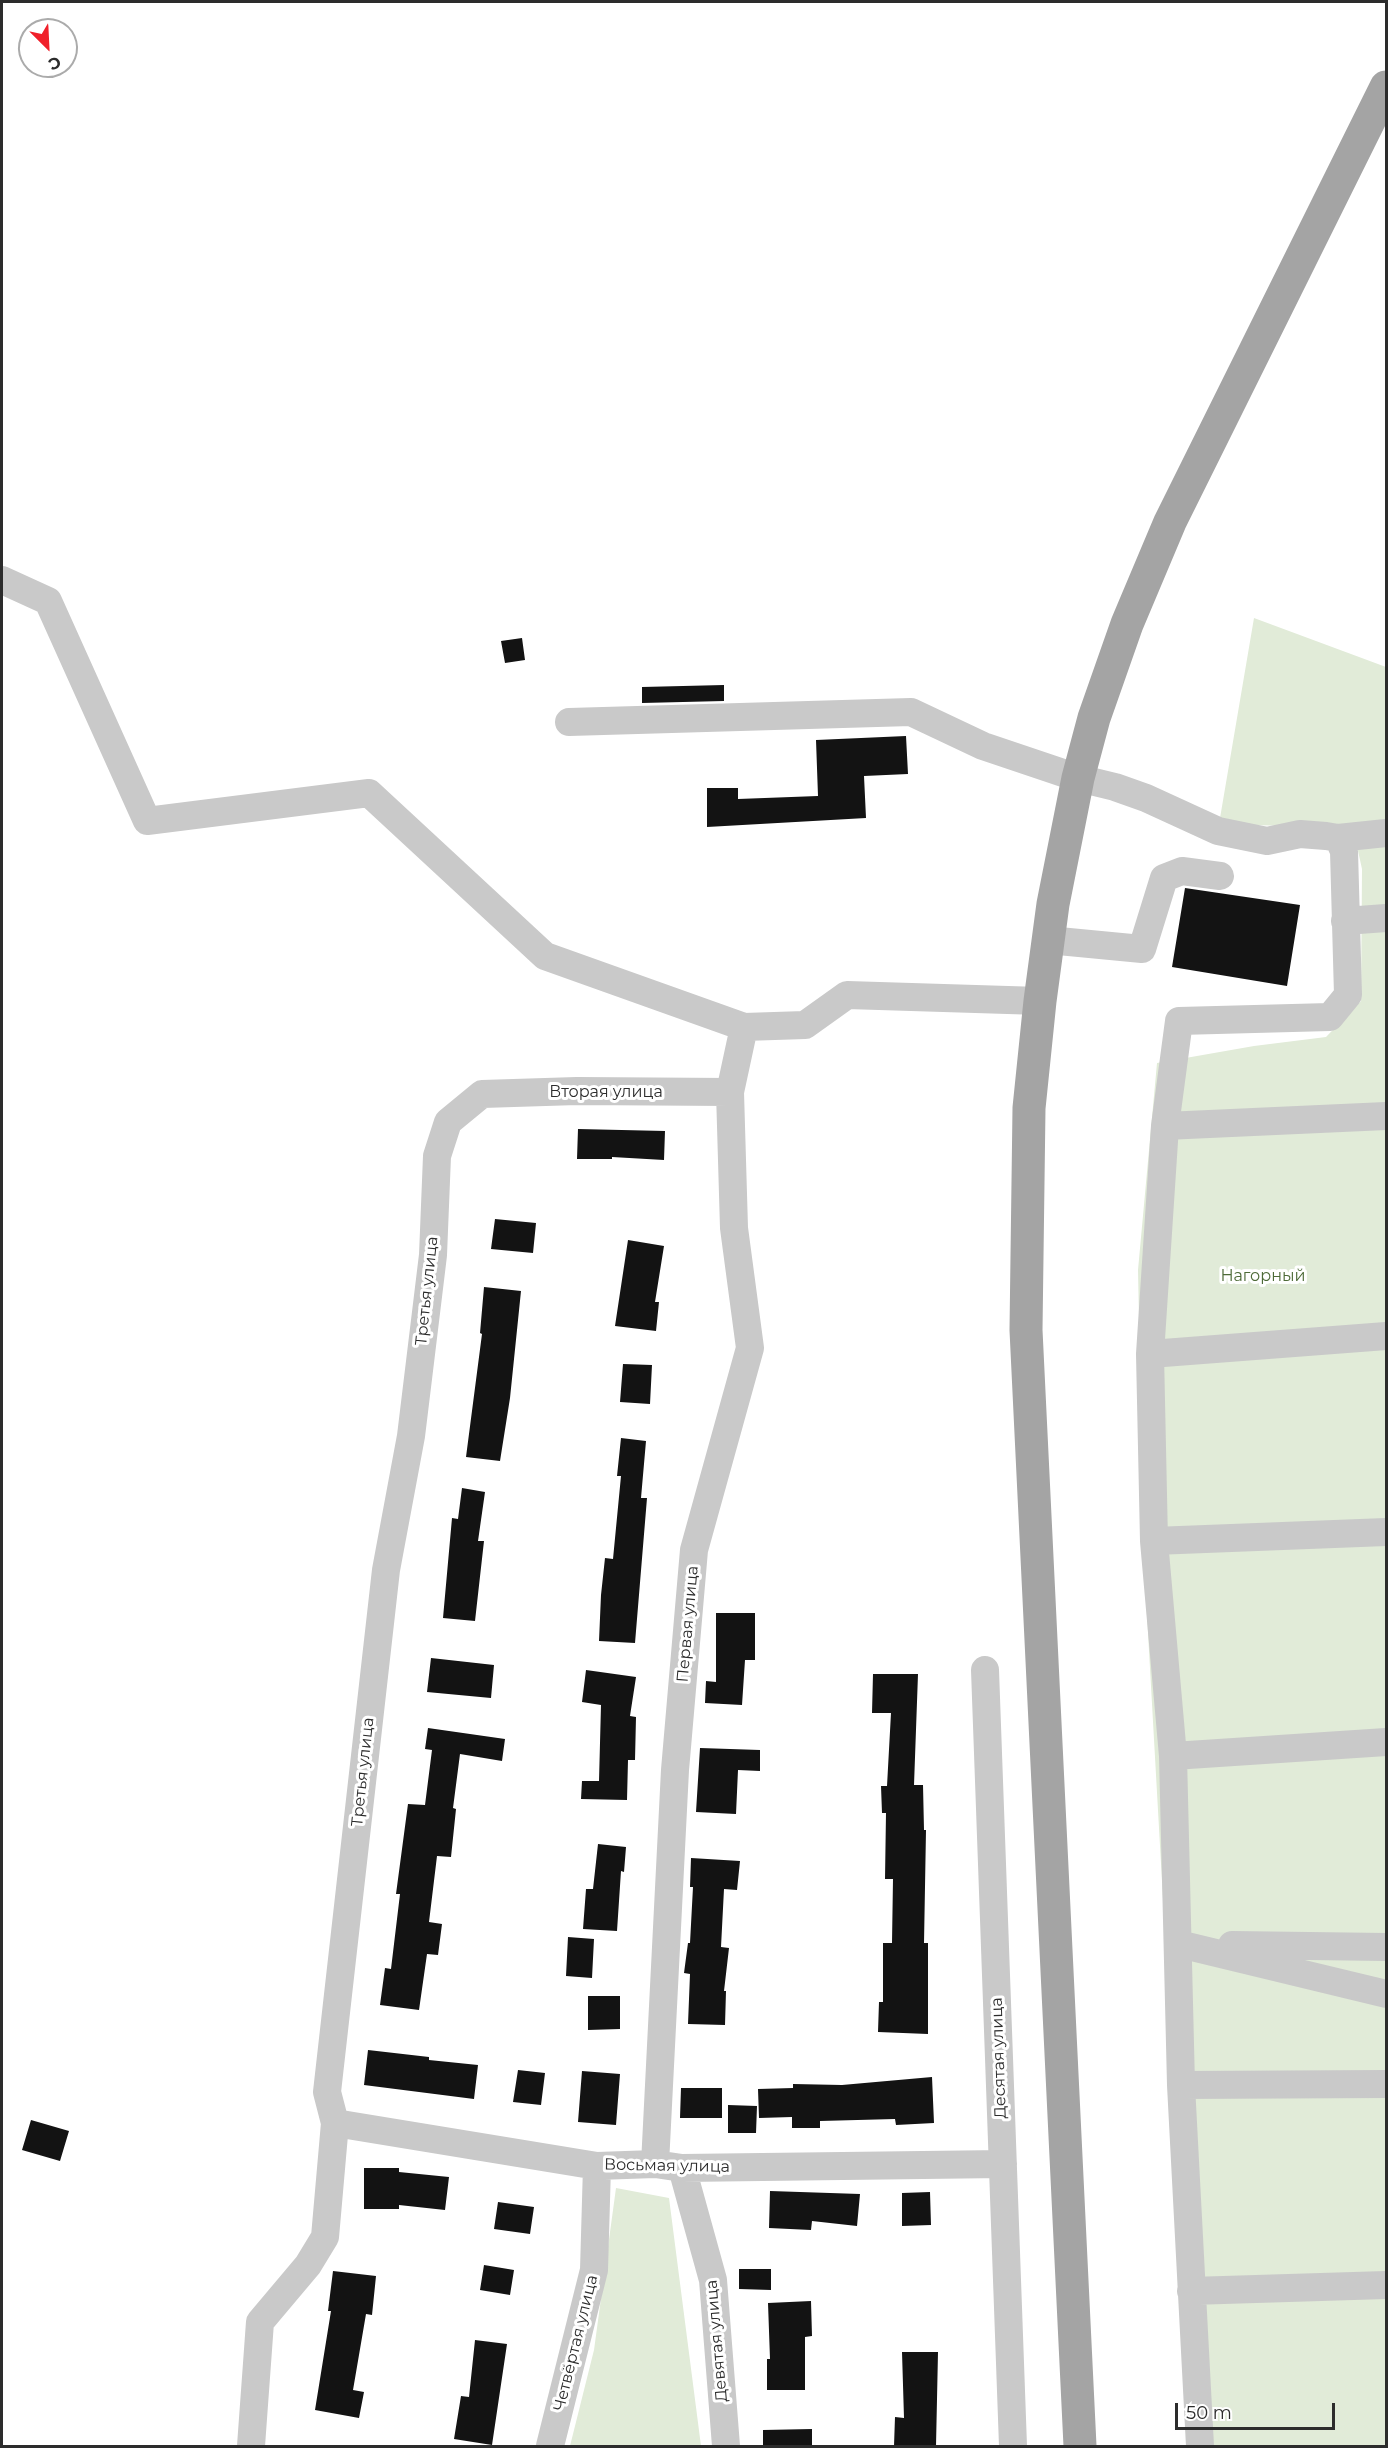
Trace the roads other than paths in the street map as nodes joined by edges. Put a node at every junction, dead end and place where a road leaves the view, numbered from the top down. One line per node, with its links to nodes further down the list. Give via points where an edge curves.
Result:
1 (1386, 87): 4 (main road, via 1170,522 1127,624)
2 (2, 580): 12 (street, via 48,601 147,821 369,793 544,956)
3 (569, 722): 4 (street, via 911,712 983,746)
4 (1078, 778): 6 (street, via 1115,786 1218,831 1267,841 1300,834); 10 (main road)
5 (1386, 833): 6 (street)
6 (1338, 838): 9 (street, via 1344,851 1346,874)
7 (1220, 876): 10 (street, via 1182,871 1164,878 1142,949)
8 (1386, 918): 9 (street)
9 (1345, 921): 16 (street, via 1348,995 1330,1017 1179,1021)
10 (1048, 940): 11 (main road)
11 (1040, 1001): 12 (street, via 847,995 805,1025); 39 (main road, via 1029,1108 1026,1330)
12 (744, 1027): 13 (street, Первая улица)
13 (730, 1092): 14 (street, Вторая улица); 32 (street, Первая улица, via 734,1228 750,1348 694,1550 675,1770)
14 (482, 1094): 29 (street, Третья улица, via 448,1122 437,1156 433,1255 411,1436 386,1570 327,2092)
15 (1386, 1116): 16 (street)
16 (1165, 1126): 18 (street)
17 (1386, 1336): 18 (street)
18 (1150, 1354): 20 (street)
19 (1386, 1532): 20 (street)
20 (1154, 1541): 23 (street)
21 (985, 1670): 30 (street, Десятая улица)
22 (1386, 1742): 23 (street)
23 (1173, 1756): 24 (street)
24 (1179, 1944): 25 (street); 26 (street); 28 (street)
25 (1386, 1947)
26 (1386, 1994)
27 (1386, 2084): 28 (street)
28 (1181, 2085): 34 (street)
29 (335, 2123): 31 (street, Восьмая улица); 35 (street, Третья улица, via 325,2237 308,2265 260,2322)
30 (1003, 2164): 32 (street, Восьмая улица); 38 (street, Десятая улица)
31 (597, 2166): 32 (street, Восьмая улица); 36 (street, Четвёртая улица, via 594,2270)
32 (669, 2166): 37 (street, Девятая улица, via 713,2280)
33 (1386, 2285): 34 (street)
34 (1191, 2291): 40 (street)
35 (251, 2446)
36 (550, 2446)
37 (726, 2446)
38 (1012, 2446)
39 (1080, 2446)
40 (1200, 2446)

